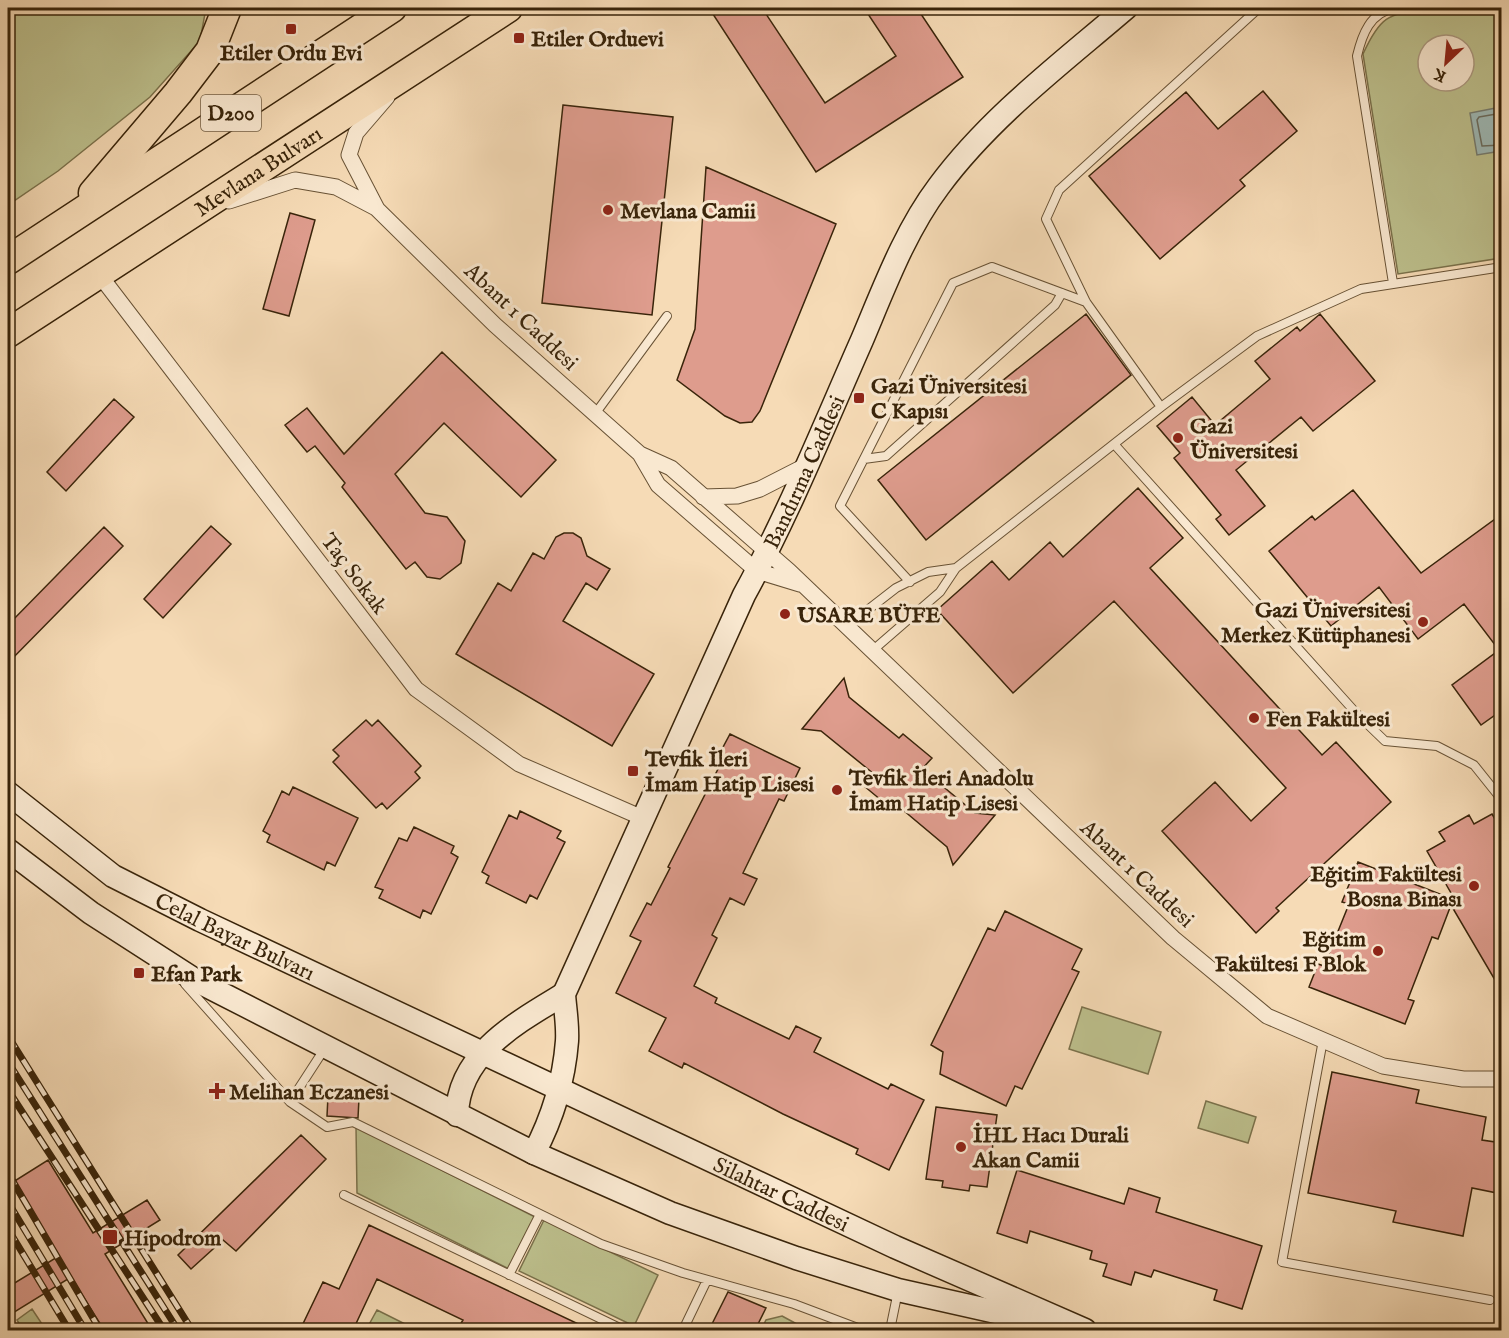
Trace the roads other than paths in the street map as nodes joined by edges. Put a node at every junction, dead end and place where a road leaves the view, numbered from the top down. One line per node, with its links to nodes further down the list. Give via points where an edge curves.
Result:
1 (227, 8): 10 (highway, via 210,51)
2 (392, 8): 10 (highway, D200)
3 (508, 8): 7 (highway, Mevlana Bulvarı / D200)
4 (1126, 8): 24 (main road, Bandırma Caddesi, via 999,119 938,186 889,276)
5 (1259, 8): 16 (lane, via 1059,190 1046,219)
6 (1395, 8): 14 (lane, via 1385,9 1373,19 1362,36 1357,56)
7 (415, 68): 8 (street, Abant 1 Caddesi, via 356,133 349,155); 9 (highway, Mevlana Bulvarı / D200)
8 (377, 209): 9 (street, Abant 1 Caddesi, via 336,187 295,180); 20 (street, Abant 1 Caddesi, via 495,325)
9 (189, 214): 13 (highway, Mevlana Bulvarı / D200)
10 (70, 220): 11 (highway, D200)
11 (8, 260)
12 (1502, 267): 14 (lane)
13 (98, 273): 18 (highway, Mevlana Bulvarı / D200); 34 (street, Taç Sokak, via 416,689 519,764)
14 (1393, 284): 19 (lane, via 1361,290 1257,336)
15 (1062, 293): 16 (lane); 23 (lane, via 1055,305 886,456); 23 (lane, via 992,267 953,283)
16 (1086, 302): 19 (lane)
17 (667, 316): 20 (lane)
18 (8, 333)
19 (1161, 407): 21 (lane)
20 (595, 414): 22 (street, Abant 1 Caddesi)
21 (1114, 444): 27 (lane); 33 (lane, via 1385,741 1437,746 1474,765)
22 (640, 454): 25 (street, Abant 1 Caddesi, via 671,468); 26 (street, Abant 1 Caddesi, via 658,485)
23 (864, 459): 28 (lane, via 840,506)
24 (807, 465): 25 (street, via 760,489 737,496); 26 (main road, Bandırma Caddesi)
25 (703, 497): 26 (street, Abant 1 Caddesi)
26 (762, 561): 29 (street, Abant 1 Caddesi); 29 (street, Abant 1 Caddesi); 34 (main road, Bandırma Caddesi)
27 (956, 568): 28 (lane, via 928,572); 31 (lane, via 940,591)
28 (910, 582): 30 (lane, via 896,588)
29 (805, 586): 30 (street, Abant 1 Caddesi)
30 (847, 626): 31 (street, Abant 1 Caddesi)
31 (872, 651): 38 (street, Abant 1 Caddesi, via 1173,938 1267,1016)
32 (8, 793): 40 (main road, Celal Bayar Bulvarı, via 113,876 307,972)
33 (1502, 800)
34 (645, 819): 37 (main road, Bandırma Caddesi)
35 (8, 849): 36 (main road, via 91,913)
36 (162, 958): 39 (main road, via 195,980); 43 (lane)
37 (564, 993): 40 (main road); 42 (main road, Bandırma Caddesi, via 567,1040)
38 (1323, 1040): 41 (street, Abant 1 Caddesi, via 1383,1066 1462,1079); 51 (lane, via 1282,1262)
39 (326, 1047): 43 (lane); 44 (main road)
40 (481, 1051): 42 (main road, Silahtar Caddesi); 44 (main road, via 458,1097)
41 (1502, 1079)
42 (558, 1087): 45 (main road, Bandırma Caddesi, via 550,1123); 57 (main road, Silahtar Caddesi, via 895,1247)
43 (290, 1102): 47 (lane, via 327,1127 353,1122)
44 (457, 1114): 45 (main road)
45 (534, 1153): 50 (main road, via 670,1213)
46 (344, 1195): 48 (lane)
47 (540, 1214): 48 (lane); 49 (lane, via 601,1244)
48 (509, 1275): 52 (lane)
49 (707, 1280): 53 (lane); 54 (lane, via 794,1304)
50 (898, 1290): 55 (lane); 56 (main road)
51 (1490, 1299)
52 (624, 1330)
53 (683, 1330)
54 (863, 1330)
55 (890, 1330)
56 (1077, 1330)
57 (1085, 1330)

